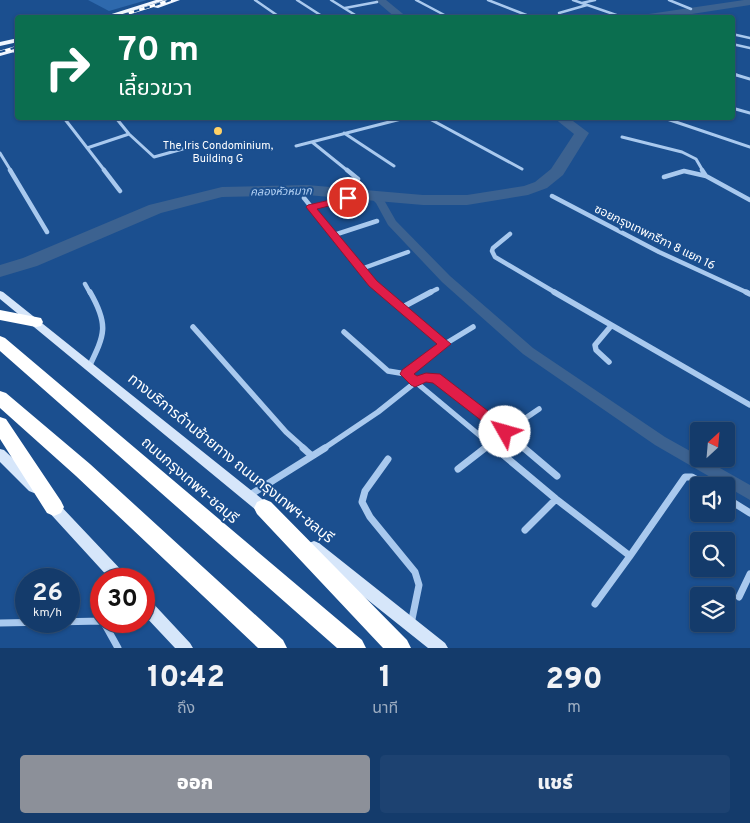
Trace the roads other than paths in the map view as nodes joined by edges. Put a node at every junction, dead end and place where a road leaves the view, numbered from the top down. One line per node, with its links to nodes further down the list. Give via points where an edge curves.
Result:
1 (162, 0): 18 (main road)
2 (177, 0): 19 (main road)
3 (266, 0): 11 (street)
4 (297, 0): 21 (street)
5 (331, 0): 15 (street)
6 (416, 0): 23 (street)
7 (488, 0): 24 (street)
8 (574, 0): 13 (street)
9 (595, 0): 13 (street)
10 (669, 0): 16 (street)
11 (257, 1): 20 (street)
12 (377, 2): 15 (street)
13 (582, 3): 14 (street)
14 (587, 5): 17 (street); 25 (street)
15 (344, 8): 22 (street)
16 (691, 9)
17 (559, 13)
18 (112, 15)
19 (130, 15)
20 (277, 15)
21 (320, 15)
22 (355, 15)
23 (444, 15)
24 (526, 15)
25 (616, 15)
26 (735, 35): 27 (street)
27 (750, 38)
28 (15, 42): 30 (main road)
29 (15, 43): 33 (main road)
30 (0, 44)
31 (735, 45): 32 (street)
32 (750, 48)
33 (1, 52): 34 (main road)
34 (15, 52)
35 (735, 75): 36 (street)
36 (750, 79)
37 (735, 109): 38 (street)
38 (750, 113)
39 (66, 120): 51 (street)
40 (118, 120): 45 (street)
41 (397, 120): 44 (street)
42 (432, 120): 54 (street)
43 (670, 120): 50 (street)
44 (344, 133): 47 (street); 53 (street)
45 (128, 134): 48 (street, via 154,157); 51 (street)
46 (622, 137): 55 (street, via 682,152 696,159)
47 (312, 142): 49 (street); 57 (street)
48 (197, 145)
49 (296, 146)
50 (750, 147)
51 (87, 148): 58 (street)
52 (0, 153): 65 (street)
53 (394, 166)
54 (522, 169)
55 (706, 176): 56 (street, via 684,170); 62 (street)
56 (664, 177)
57 (358, 179)
58 (120, 191)
59 (552, 196): 73 (street, ซอยกรุงเทพกรีฑา 8 แยก 16, via 659,252)
60 (304, 198): 63 (street)
61 (348, 198): 63 (street)
62 (750, 200)
63 (311, 207): 67 (street)
64 (377, 221): 67 (street)
65 (47, 232)
66 (510, 234): 77 (street, via 493,248 492,254)
67 (334, 235): 69 (street)
68 (408, 252): 69 (street)
69 (361, 269): 74 (street)
70 (86, 284): 84 (street, via 105,325 103,338)
71 (437, 289): 74 (street)
72 (0, 294): 76 (main road, ทางบริการด้านซ้ายทาง ถนนกรุงเทพฯ-ชลบุรี)
73 (750, 294)
74 (401, 308): 82 (street)
75 (0, 315): 76 (highway)
76 (36, 322): 84 (main road, ทางบริการด้านซ้ายทาง ถนนกรุงเทพฯ-ชลบุรี)
77 (611, 326): 83 (street, via 595,345); 88 (street)
78 (193, 327): 94 (street, via 286,432)
79 (473, 328): 82 (street)
80 (344, 332): 85 (street, via 388,371)
81 (0, 342): 118 (highway, ถนนกรุงเทพฯ-ชลบุรี)
82 (445, 344): 85 (street)
83 (609, 362)
84 (89, 366): 100 (main road, ทางบริการด้านซ้ายทาง ถนนกรุงเทพฯ-ชลบุรี)
85 (406, 374): 86 (street)
86 (415, 382): 91 (street, via 436,378); 92 (street); 94 (street, via 375,415)
87 (0, 398): 117 (highway, via 83,470)
88 (750, 405)
89 (538, 409): 91 (street)
90 (0, 424): 102 (highway)
91 (505, 432): 97 (street)
92 (490, 443): 96 (street); 99 (street)
93 (0, 454): 102 (main road)
94 (312, 456): 100 (street)
95 (388, 459): 113 (street, via 365,491 362,502 370,517 415,572 419,585)
96 (458, 469)
97 (557, 476)
98 (690, 478): 105 (street, via 685,477)
99 (556, 498): 104 (street); 105 (street)
100 (257, 502): 113 (main road, ทางบริการด้านซ้ายทาง ถนนกรุงเทพฯ-ชลบุรี); 119 (highway)
101 (735, 504): 103 (street)
102 (54, 507): 106 (main road)
103 (750, 513)
104 (525, 530)
105 (630, 556): 109 (street)
106 (110, 568)
107 (750, 574): 108 (street)
108 (739, 597)
109 (596, 604)
110 (155, 616): 116 (main road)
111 (90, 621): 112 (street)
112 (0, 623)
113 (411, 625): 120 (main road, ทางบริการด้านซ้ายทาง ถนนกรุงเทพฯ-ชลบุรี)
114 (110, 633): 115 (street)
115 (118, 648)
116 (185, 648)
117 (275, 648)
118 (354, 648)
119 (399, 648)
120 (440, 648)

